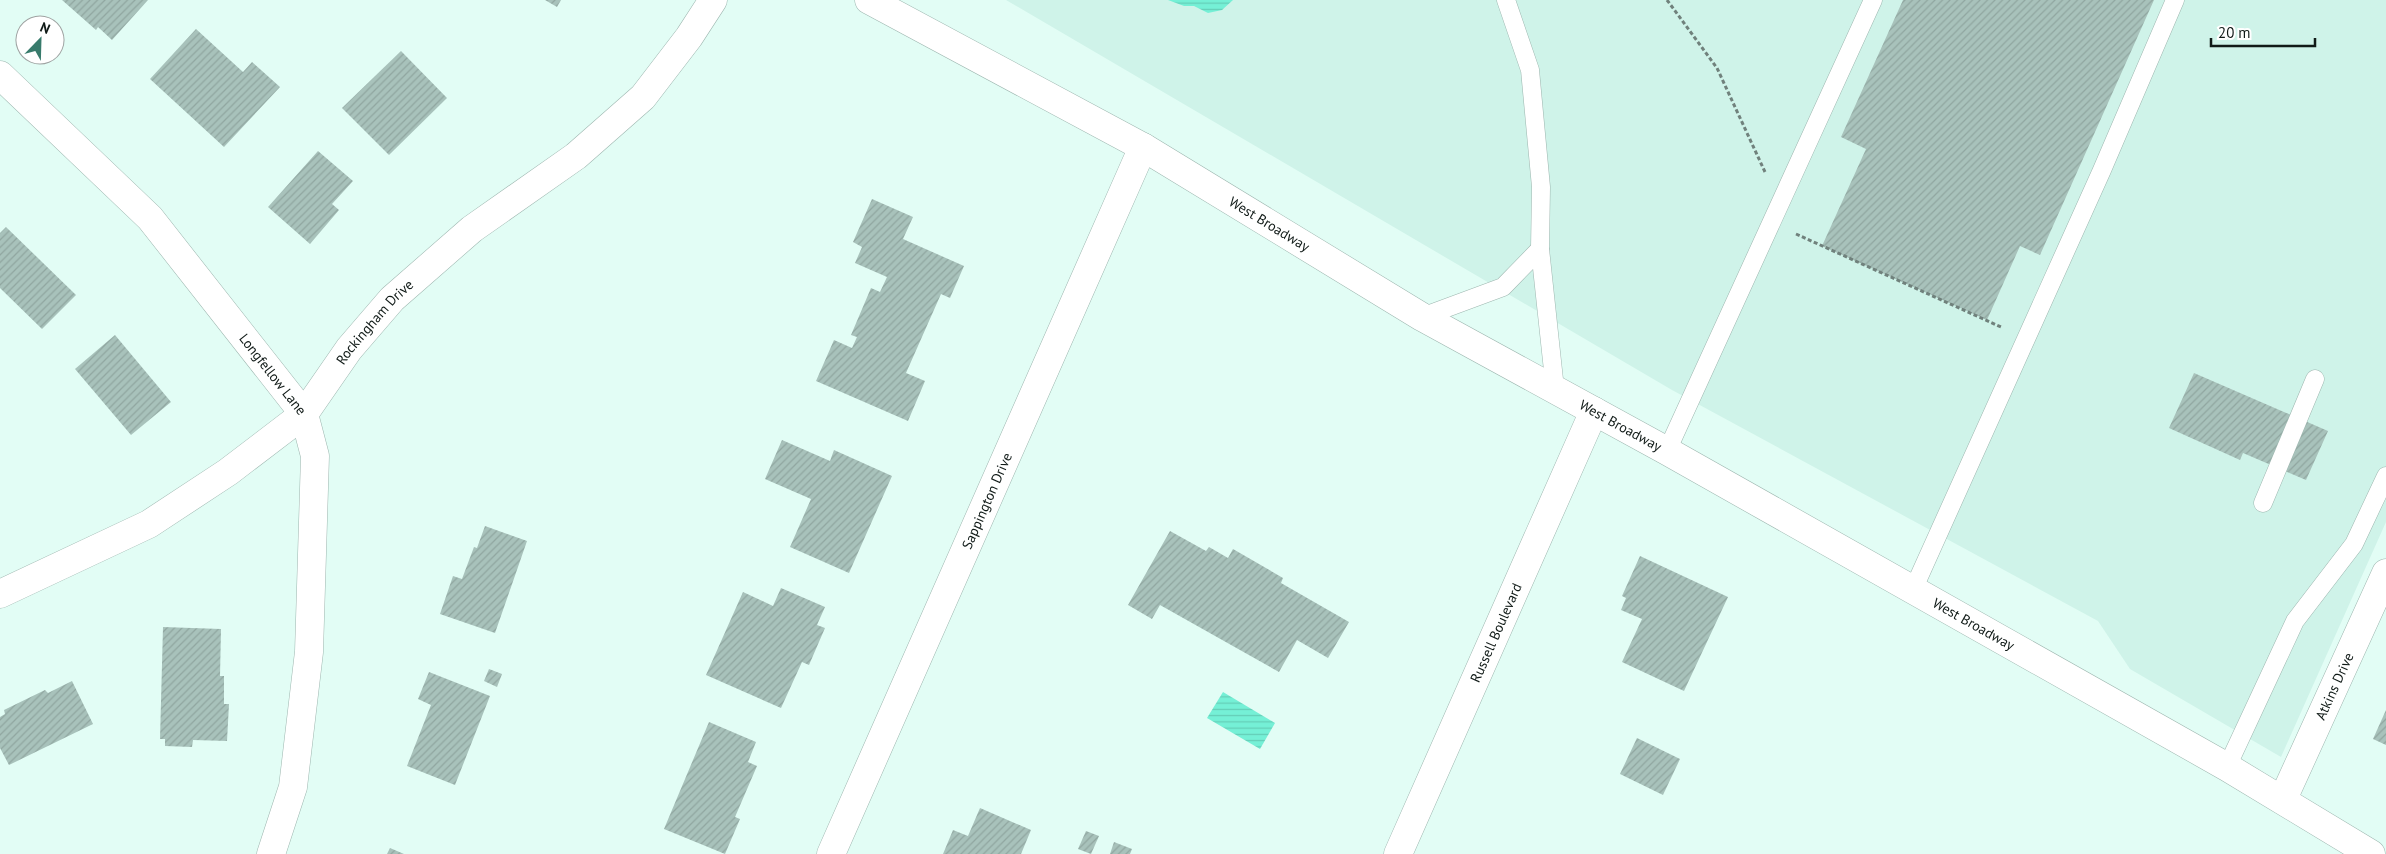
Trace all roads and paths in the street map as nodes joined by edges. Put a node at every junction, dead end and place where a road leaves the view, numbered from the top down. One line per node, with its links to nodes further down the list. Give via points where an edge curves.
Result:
1 (713, 0): 17 (street, Rockingham Drive, via 643,97 576,156 472,229 392,298 349,349)
2 (869, 0): 8 (street, West Broadway)
3 (1506, 0): 11 (lane, via 1530,70 1541,186)
4 (1667, 0): 9 (path, via 1717,68)
5 (1873, 0): 18 (lane)
6 (2176, 0): 22 (lane)
7 (0, 75): 17 (street, Longfellow Lane, via 150,218)
8 (1142, 147): 12 (street, West Broadway); 27 (street, Sappington Drive)
9 (1768, 178)
10 (1798, 228): 13 (path, via 1795,235)
11 (1540, 249): 12 (lane, via 1503,287); 15 (lane)
12 (1422, 317): 15 (street, West Broadway)
13 (2006, 329)
14 (2315, 379): 20 (lane)
15 (1555, 389): 16 (street, West Broadway)
16 (1594, 412): 18 (street, West Broadway); 28 (street, Russell Boulevard)
17 (304, 414): 23 (street, Rockingham Drive, via 228,472 149,524); 26 (street, Longfellow Lane, via 315,456 308,652 293,787)
18 (1668, 451): 22 (street, West Broadway)
19 (2386, 476): 24 (lane, via 2354,544 2295,621)
20 (2263, 503)
21 (2386, 573): 25 (street, Atkins Drive)
22 (1913, 590): 24 (street, West Broadway)
23 (0, 594)
24 (2227, 767): 25 (street, West Broadway)
25 (2283, 799): 29 (street, West Broadway)
26 (271, 854)
27 (831, 854)
28 (1398, 854)
29 (2371, 854)

